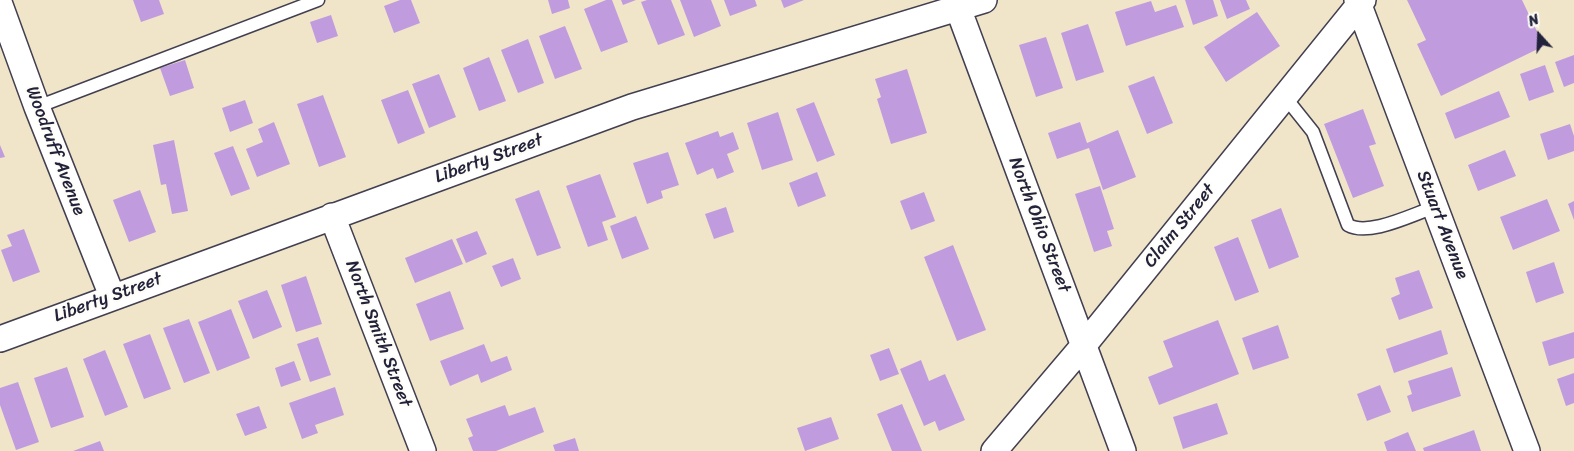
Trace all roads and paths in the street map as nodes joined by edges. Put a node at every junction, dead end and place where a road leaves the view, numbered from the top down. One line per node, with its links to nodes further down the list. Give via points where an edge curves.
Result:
1 (318, 0): 7 (lane)
2 (984, 0): 4 (street, Liberty Street)
3 (1360, 2): 6 (street, Claim Street); 8 (street, Stuart Avenue)
4 (956, 4): 9 (street, Liberty Street, via 632,107); 12 (street, North Ohio Street)
5 (0, 5): 7 (street, Woodruff Avenue)
6 (1285, 97): 8 (lane, via 1313,132 1348,225 1357,230 1370,229); 12 (street, Claim Street)
7 (37, 107): 10 (street, Woodruff Avenue)
8 (1435, 207): 16 (street, Stuart Avenue)
9 (332, 216): 10 (street, Liberty Street); 13 (street, North Smith Street)
10 (112, 296): 11 (street, Liberty Street)
11 (0, 339)
12 (1084, 345): 14 (street, Claim Street); 15 (street, North Ohio Street)
13 (423, 451)
14 (994, 451)
15 (1123, 451)
16 (1527, 451)

